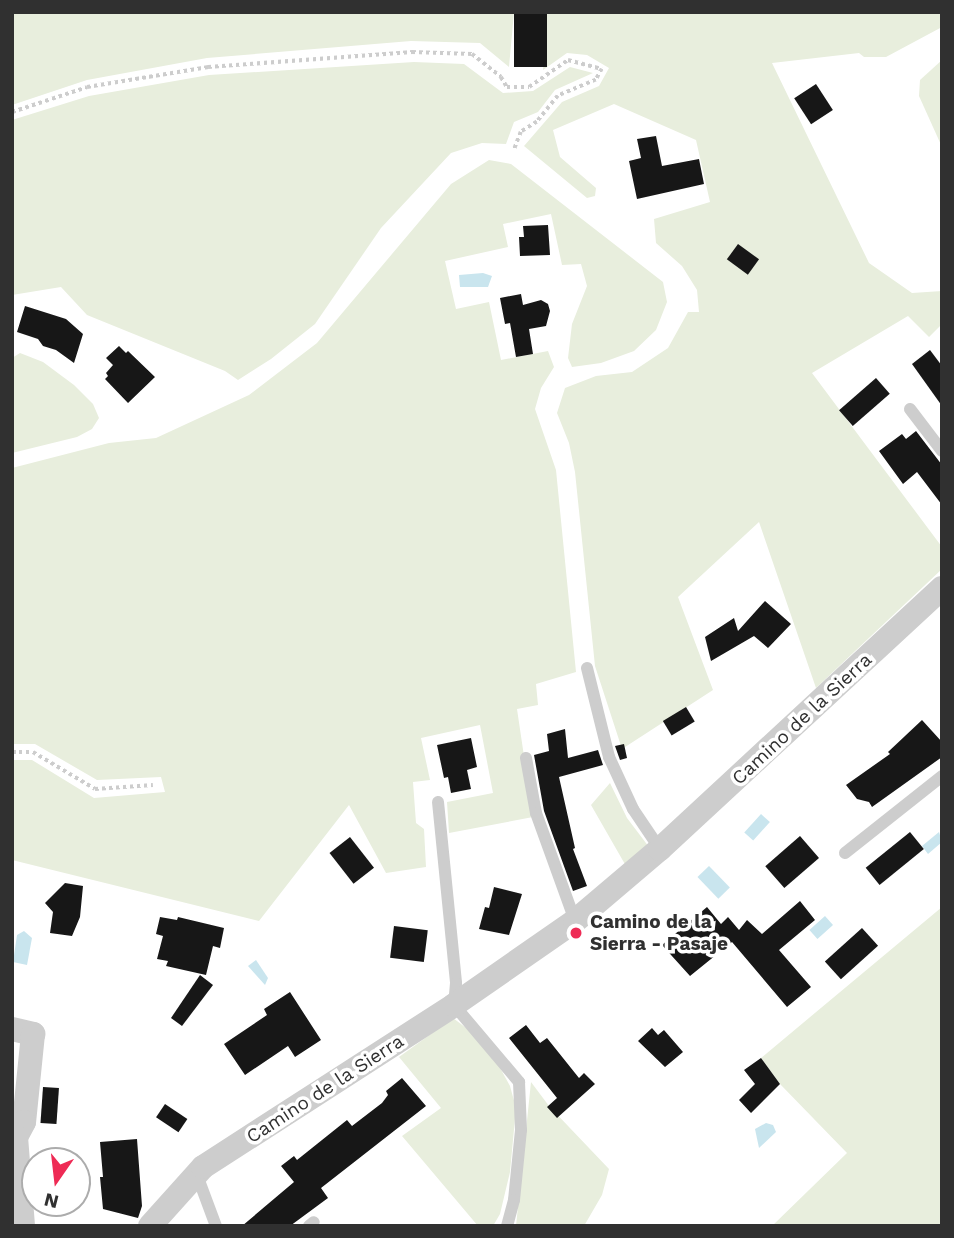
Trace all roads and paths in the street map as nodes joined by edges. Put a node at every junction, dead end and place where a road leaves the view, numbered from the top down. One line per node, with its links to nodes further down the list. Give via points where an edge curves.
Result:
1 (12, 112): 2 (path, via 87,87 221,65 412,52 472,54 507,87 529,87 568,60 602,69 596,80 558,96 537,122 521,132)
2 (514, 150)
3 (910, 409): 4 (lane)
4 (942, 451)
5 (942, 588): 12 (street, Camino de la Sierra)
6 (587, 668): 12 (lane, via 609,757 633,809)
7 (12, 752): 10 (path, via 33,752 95,789)
8 (526, 758): 14 (lane, via 536,813)
9 (942, 776): 13 (lane)
10 (153, 785)
11 (438, 802): 15 (lane, via 456,983)
12 (660, 849): 14 (street, Camino de la Sierra)
13 (845, 853)
14 (575, 921): 15 (street, Camino de la Sierra)
15 (454, 1005): 18 (street, Camino de la Sierra); 22 (lane, via 519,1082 521,1130)
16 (22, 1032): 17 (street, via 24,1122)
17 (14, 1136): 19 (street)
18 (197, 1175): 20 (street, Camino de la Sierra); 21 (lane)
19 (23, 1226)
20 (149, 1226)
21 (216, 1226)
22 (508, 1226)

